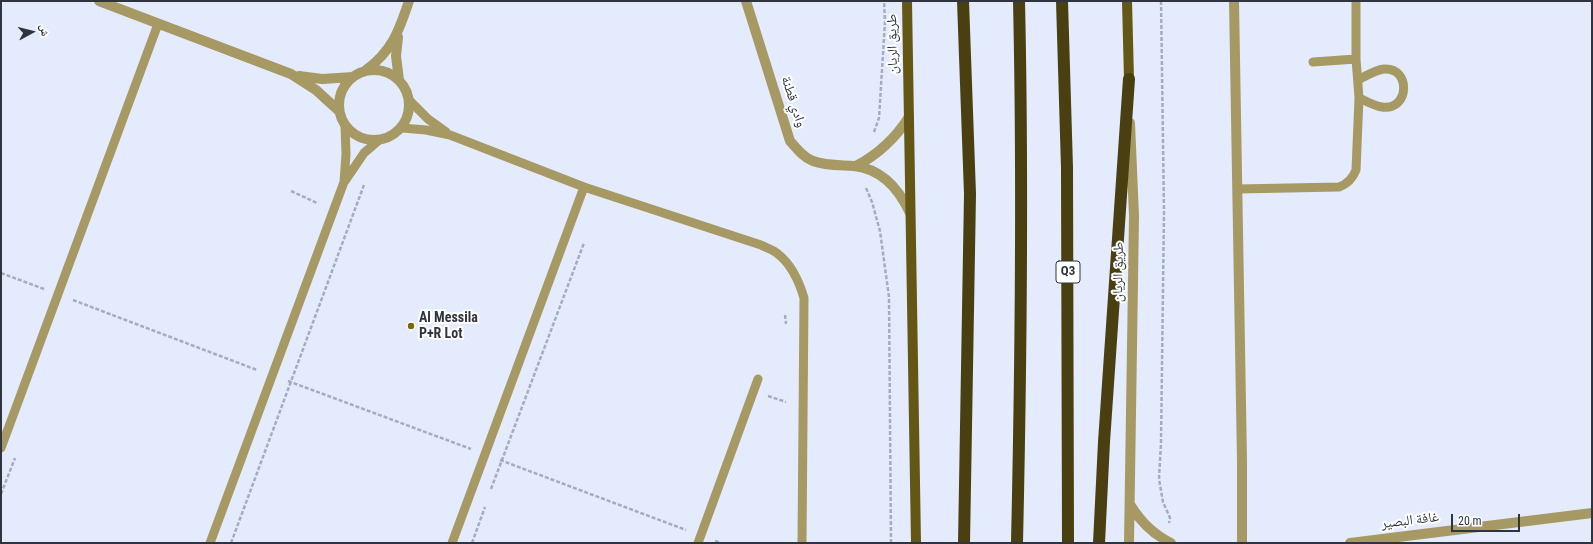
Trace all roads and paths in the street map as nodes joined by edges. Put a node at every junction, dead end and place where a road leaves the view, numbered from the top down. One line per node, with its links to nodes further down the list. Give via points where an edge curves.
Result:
1 (99, 1): 13 (street)
2 (409, 1): 14 (street)
3 (746, 1): 32 (street, وادي قطنة, via 790,141 800,153 813,161)
4 (884, 1): 30 (path, via 879,118)
5 (907, 1): 26 (main road, طريق الريان)
6 (963, 1): 61 (highway, via 970,194)
7 (1019, 1): 62 (highway, via 1021,102)
8 (1062, 1): 63 (highway, Q3, via 1068,176)
9 (1127, 1): 20 (main road, طريق الريان)
10 (1161, 1): 52 (path, via 1164,212 1159,479 1163,502 1170,518)
11 (1234, 1): 36 (street)
12 (1356, 1): 15 (lane)
13 (158, 24): 18 (street); 40 (lane)
14 (398, 31): 17 (street, via 385,53); 21 (street, via 396,56)
15 (1356, 59): 16 (lane); 22 (lane)
16 (1312, 62)
17 (366, 70): 19 (street); 21 (street, via 384,71)
18 (291, 74): 19 (street, via 322,79); 25 (street, via 316,90)
19 (353, 77): 25 (street, via 345,84 340,97)
20 (1129, 78): 49 (street, طريق الريان, via 1134,216); 64 (highway)
21 (399, 80): 24 (street, via 406,89)
22 (1358, 80): 23 (lane); 23 (lane, via 1384,69 1398,74 1404,86 1400,100 1388,107 1374,105)
23 (1359, 98): 36 (lane, via 1356,170 1345,185)
24 (409, 100): 28 (street, via 407,119); 29 (lane, via 428,119)
25 (339, 111): 27 (street)
26 (909, 117): 32 (street, via 901,130 881,151); 37 (main road, طريق الريان)
27 (345, 126): 31 (street, via 360,138); 33 (lane)
28 (402, 128): 29 (lane); 31 (street, via 388,138)
29 (450, 135): 35 (lane)
30 (872, 138)
31 (379, 140): 33 (lane, via 364,153)
32 (856, 166): 37 (street, وادي قطنة, via 884,177 904,199); 59 (path, via 872,202 880,231 888,297)
33 (344, 182): 41 (lane)
34 (364, 184): 43 (path)
35 (584, 187): 45 (lane); 58 (lane, via 761,245 778,254 799,280 804,298)
36 (1238, 188): 66 (street)
37 (910, 213): 60 (main road, طريق الريان)
38 (584, 243): 46 (path)
39 (1, 273): 40 (path)
40 (58, 295): 41 (path); 44 (lane)
41 (272, 375): 43 (path); 53 (lane)
42 (758, 380): 51 (lane)
43 (291, 382): 45 (path); 54 (path)
44 (1, 448)
45 (485, 455): 46 (path); 55 (lane)
46 (502, 462): 47 (path); 51 (path)
47 (491, 490)
48 (485, 505): 56 (path)
49 (1130, 506): 52 (street, via 1146,526); 65 (street, طريق الريان)
50 (1592, 513): 67 (street, غافة البصير)
51 (699, 539): 57 (path)
52 (1169, 542)
53 (210, 543)
54 (231, 543)
55 (452, 543)
56 (472, 543)
57 (720, 543)
58 (802, 543)
59 (891, 543)
60 (916, 543)
61 (964, 543)
62 (1017, 543)
63 (1068, 543)
64 (1099, 543)
65 (1129, 543)
66 (1242, 543)
67 (1350, 543)

